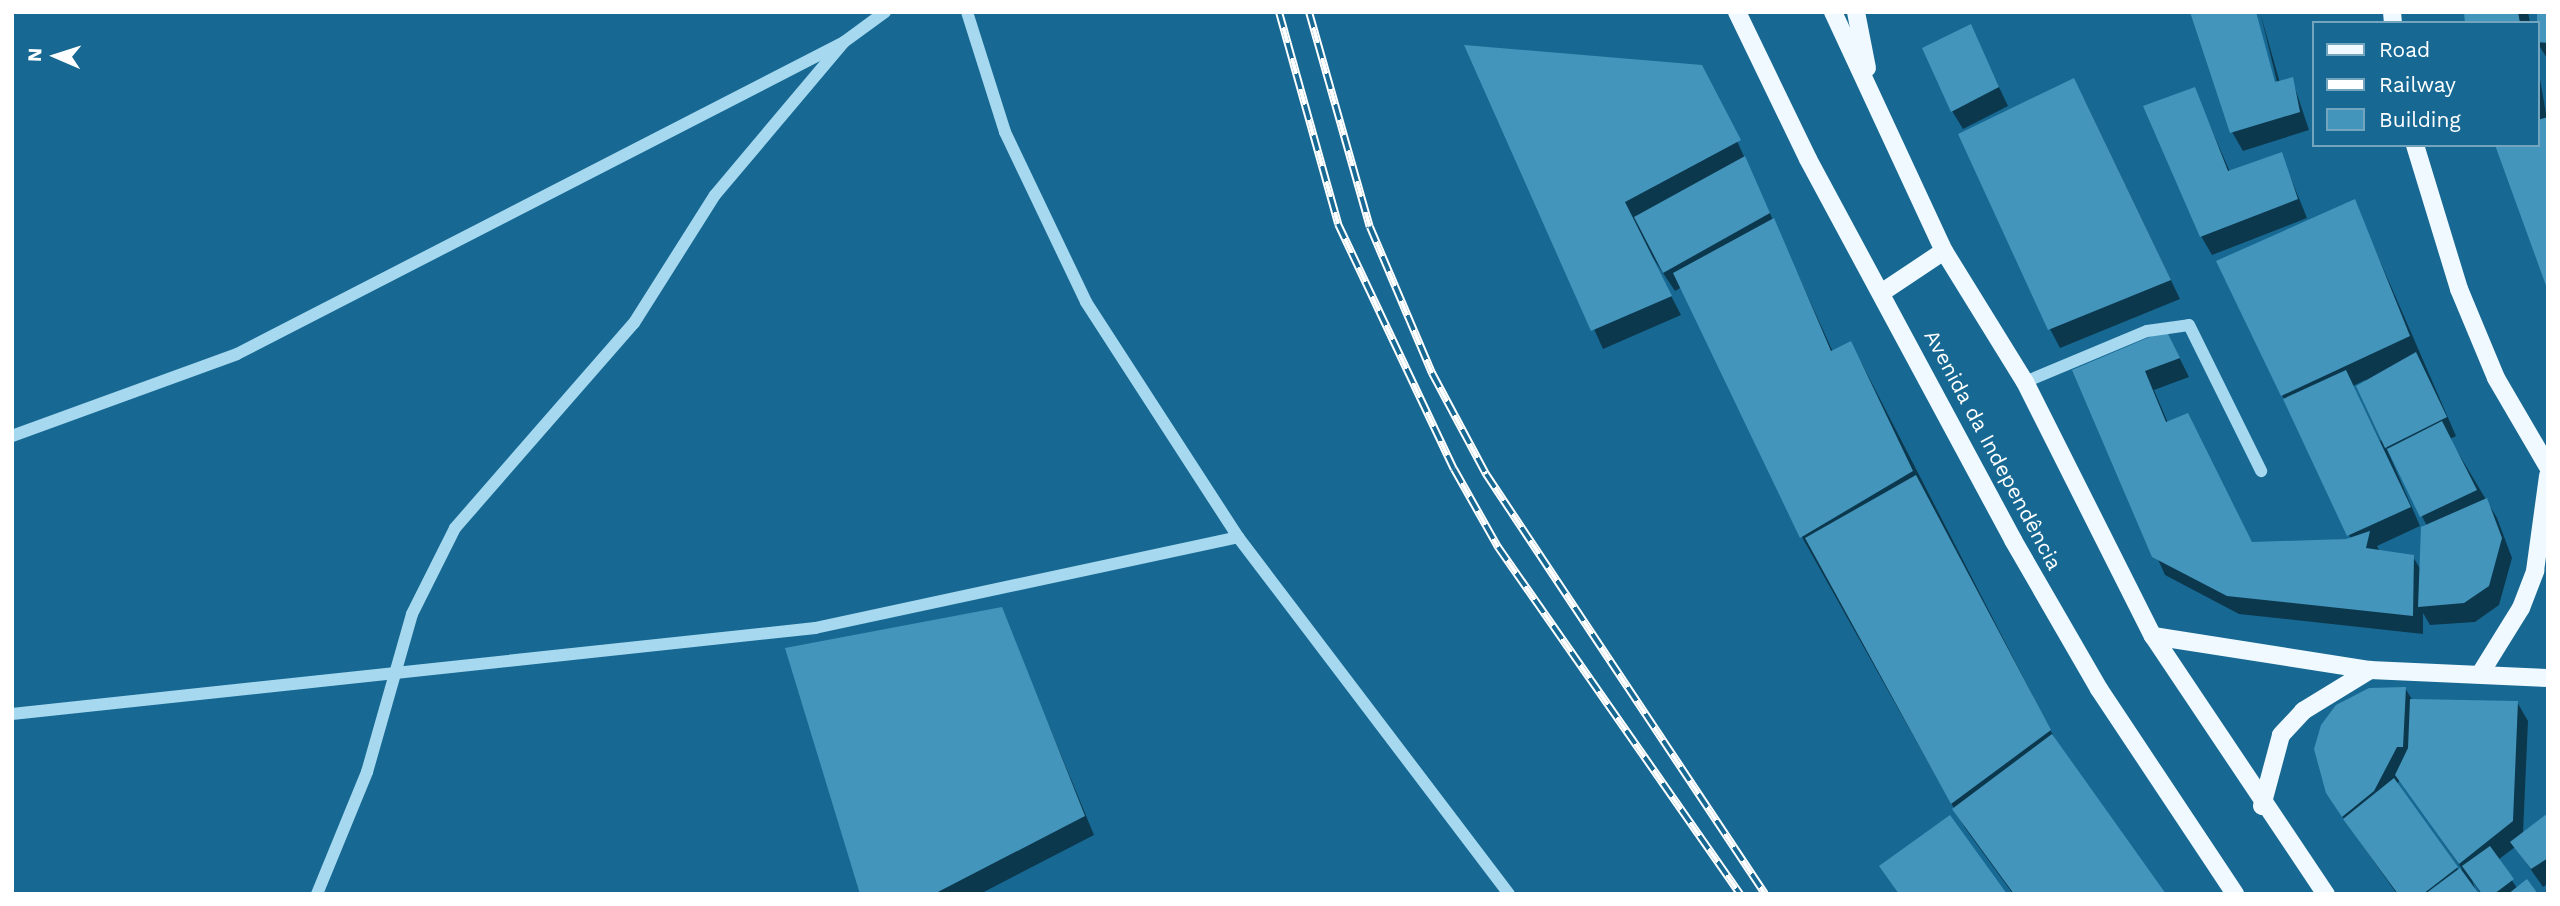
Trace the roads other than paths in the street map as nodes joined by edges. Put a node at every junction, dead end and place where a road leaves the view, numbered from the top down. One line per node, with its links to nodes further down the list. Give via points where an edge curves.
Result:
1 (885, 12): 6 (street)
2 (967, 12): 16 (street, via 1005,132 1086,302)
3 (1737, 12): 10 (main road, Avenida da Independência, via 1808,159)
4 (1833, 12): 7 (main road)
5 (1856, 12): 7 (main road)
6 (844, 42): 12 (street, via 237,354); 19 (street, via 715,195 634,323 455,528 412,614)
7 (1870, 89): 9 (main road)
8 (2417, 147): 13 (main road, via 2459,289 2496,378)
9 (1944, 251): 10 (main road); 11 (main road)
10 (1884, 290): 26 (main road, Avenida da Independência, via 2092,677)
11 (2025, 382): 14 (street, via 2147,331 2189,325); 17 (main road)
12 (12, 436)
13 (2548, 467)
14 (2261, 471)
15 (2548, 476): 20 (main road, via 2535,571 2521,608)
16 (1238, 537): 19 (street, via 815,628); 25 (street)
17 (2153, 636): 18 (main road); 23 (main road)
18 (2370, 670): 20 (main road); 23 (main road, via 2302,711 2281,736)
19 (394, 673): 22 (street); 24 (street, via 366,772)
20 (2480, 674): 21 (main road)
21 (2548, 678)
22 (12, 714)
23 (2262, 806): 27 (main road)
24 (317, 894)
25 (1509, 894)
26 (2235, 894)
27 (2326, 894)

